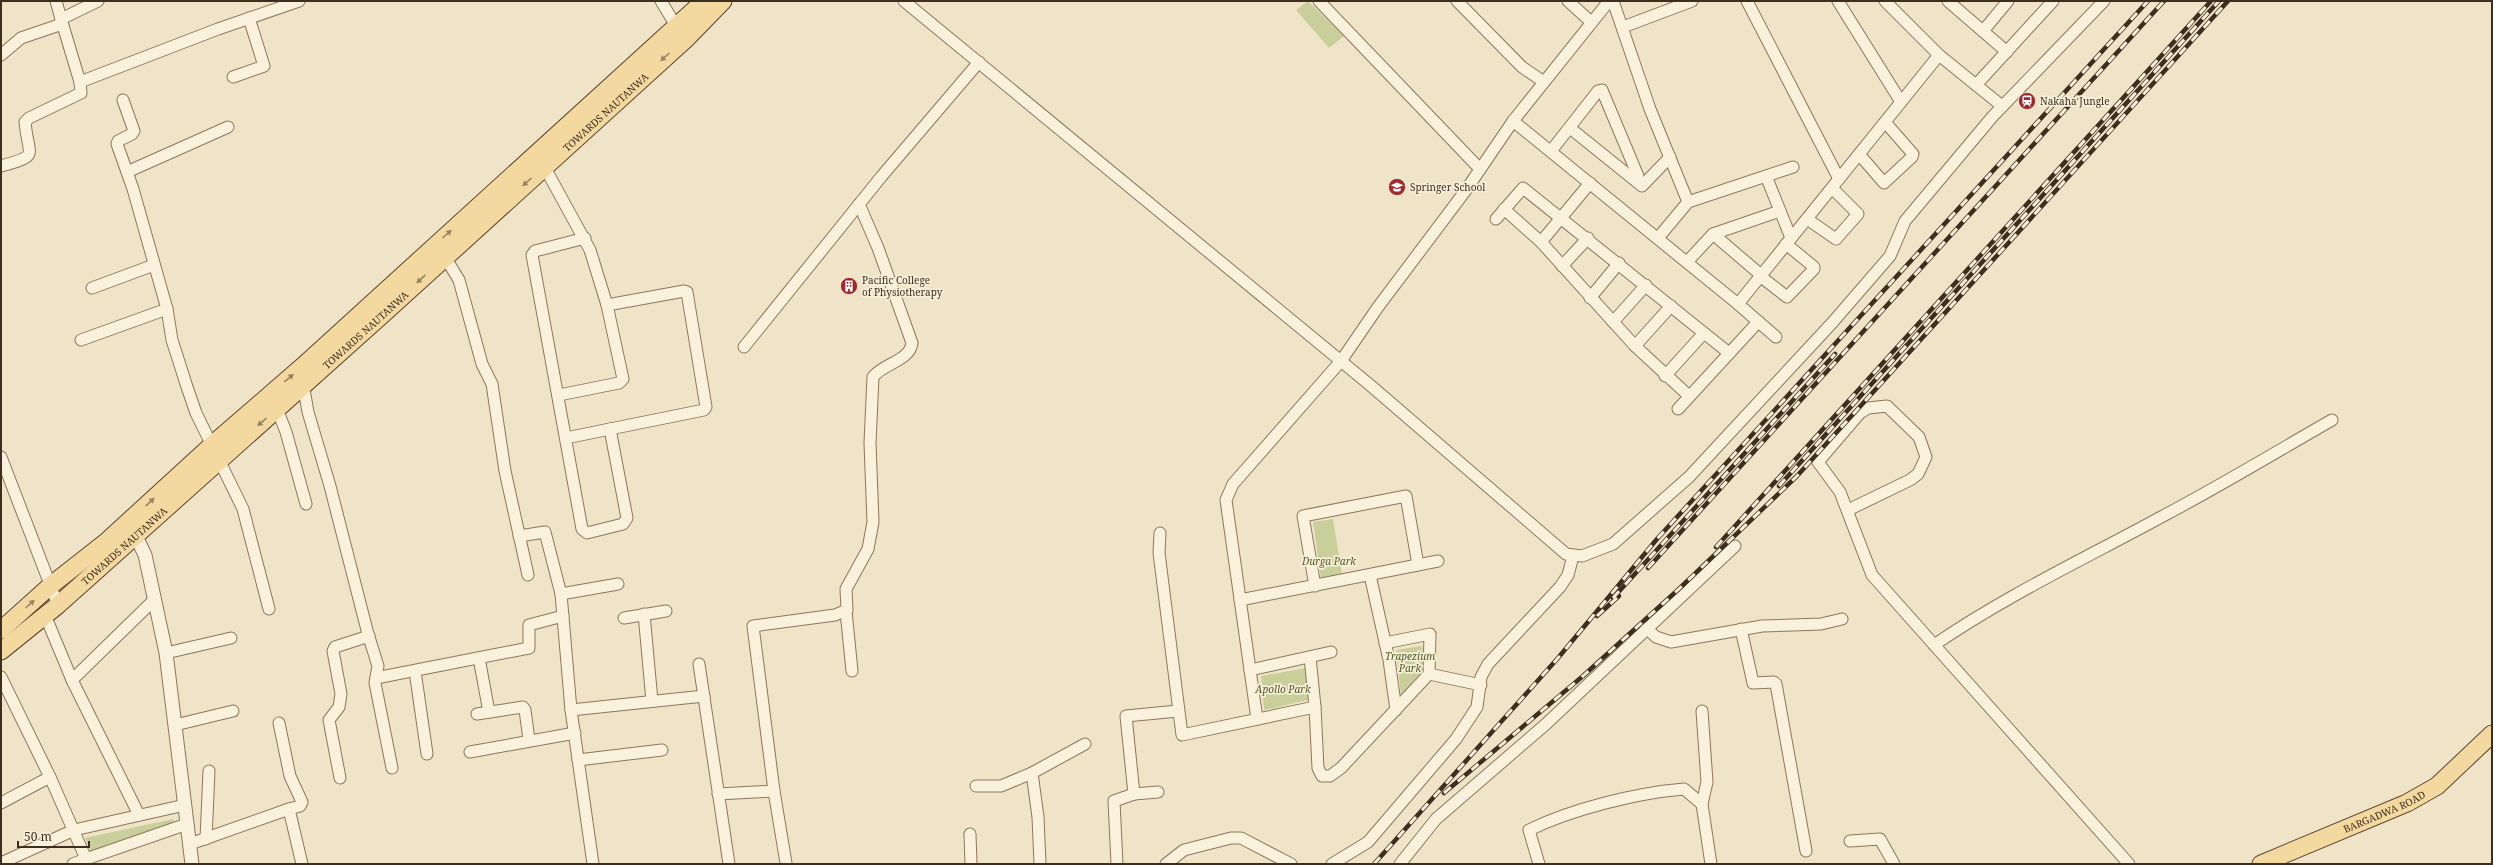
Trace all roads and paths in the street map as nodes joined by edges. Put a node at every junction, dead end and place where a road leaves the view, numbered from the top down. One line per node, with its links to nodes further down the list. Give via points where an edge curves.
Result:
1 (56, 1): 22 (street)
2 (98, 1): 22 (street)
3 (299, 1): 21 (street)
4 (661, 1): 26 (street)
5 (704, 1): 26 (main road)
6 (723, 1): 26 (main road, TOWARDS NAUTANWA)
7 (904, 1): 30 (street)
8 (1457, 1): 33 (street, via 1522,67)
9 (1568, 1): 23 (street)
10 (1609, 1): 23 (street)
11 (1613, 1): 24 (street)
12 (1692, 1): 24 (street)
13 (1747, 1): 53 (street)
14 (1838, 1): 36 (street)
15 (1885, 1): 29 (street)
16 (1948, 1): 25 (street)
17 (2008, 1): 25 (street)
18 (2053, 1): 27 (street)
19 (2104, 1): 37 (street)
20 (1323, 2): 48 (street)
21 (249, 18): 31 (street, via 264,66); 32 (street)
22 (62, 22): 28 (street, via 21,38); 32 (street)
23 (1591, 22): 33 (street)
24 (1623, 27): 44 (street, via 1650,109)
25 (1982, 31): 27 (street)
26 (681, 33): 46 (main road, TOWARDS NAUTANWA, one-way to 46); 98 (main road, one-way to 26, via 303,366)
27 (2006, 52): 34 (street)
28 (1, 55)
29 (1939, 55): 34 (street); 36 (street)
30 (979, 62): 55 (street); 88 (street)
31 (233, 77)
32 (80, 82): 45 (street, via 81,93 76,97 29,118 26,122 31,150 29,156)
33 (1544, 82): 38 (street)
34 (1976, 85): 37 (street)
35 (123, 100): 49 (street, via 134,131 117,142)
36 (1901, 102): 39 (street)
37 (2002, 106): 106 (street, via 1905,221 1890,256 1716,450 1690,477 1613,544 1582,556)
38 (1513, 121): 42 (street); 48 (street)
39 (1885, 122): 43 (street); 43 (street, via 1913,154 1912,157 1884,183)
40 (228, 127): 49 (street)
41 (1570, 128): 42 (street); 51 (street); 51 (street, via 1598,91 1602,90 1638,176)
42 (1551, 151): 52 (street)
43 (1859, 154): 53 (street)
44 (1670, 157): 51 (street, via 1658,167 1645,185); 54 (street)
45 (1, 166)
46 (544, 166): 62 (street); 67 (main road, TOWARDS NAUTANWA, one-way to 67)
47 (1793, 167): 50 (street)
48 (1480, 169): 88 (street)
49 (127, 172): 70 (street)
50 (1766, 176): 54 (street); 57 (street)
51 (1637, 182)
52 (1590, 183): 58 (street); 64 (street)
53 (1835, 183): 60 (street); 60 (street, via 1858,214 1836,239)
54 (1688, 202): 64 (street)
55 (859, 204): 86 (street); 120 (street, via 878,248 912,343 908,354 876,372 872,377 870,443 873,522 868,548 846,588)
56 (1504, 209): 58 (street, via 1523,188); 59 (street); 66 (street)
57 (1780, 211): 61 (street); 65 (street)
58 (1562, 217): 63 (street); 66 (street)
59 (1496, 219)
60 (1807, 219): 65 (street)
61 (1713, 234): 68 (street); 72 (street)
62 (585, 238): 77 (street); 91 (street, via 536,251 532,255)
63 (1588, 238): 69 (street); 71 (street)
64 (1658, 238): 68 (street)
65 (1788, 241): 72 (street); 72 (street, via 1814,267 1814,270 1787,298)
66 (1541, 242): 71 (street)
67 (445, 257): 90 (main road, TOWARDS NAUTANWA, one-way to 90); 104 (street, via 459,280 482,364 492,384 505,471)
68 (1687, 262): 76 (street)
69 (1619, 263): 73 (street); 75 (street)
70 (154, 265): 74 (street); 79 (street)
71 (1562, 266): 75 (street)
72 (1761, 275): 76 (street)
73 (1646, 285): 78 (street); 80 (street)
74 (92, 288)
75 (1590, 298): 80 (street)
76 (1738, 304): 81 (street)
77 (607, 305): 91 (street, via 622,381); 96 (street, via 687,292 706,407 704,410)
78 (1671, 306): 82 (street); 85 (street)
79 (166, 309): 84 (street); 98 (street, via 172,340 196,413)
80 (1613, 322): 85 (street)
81 (1758, 322): 83 (street); 87 (street)
82 (1704, 333): 87 (street); 89 (street)
83 (1776, 338)
84 (81, 340)
85 (1635, 346): 89 (street)
86 (744, 347)
87 (1729, 354): 92 (street)
88 (1341, 361): 106 (street, via 1566,554); 116 (street, via 1252,461 1228,492 1226,500)
89 (1665, 376): 92 (street)
90 (303, 384): 93 (main road, TOWARDS NAUTANWA); 128 (street, via 308,412)
91 (559, 395): 97 (street)
92 (1690, 396): 94 (street)
93 (277, 409): 98 (main road, TOWARDS NAUTANWA, one-way to 98); 100 (street)
94 (1678, 409)
95 (2332, 420): 131 (street, via 2186,504 2041,578)
96 (610, 429): 97 (street); 97 (street, via 627,518 623,524 587,533 582,529)
97 (566, 438)
98 (216, 451): 102 (main road, TOWARDS NAUTANWA); 117 (street, via 249,526)
99 (1, 457): 112 (street)
100 (306, 504)
101 (1848, 510): 101 (street, via 1910,480 1918,474 1926,457 1919,437 1887,406 1868,408 1860,413 1819,460); 131 (street, via 1872,575)
102 (132, 528): 112 (main road); 115 (street, via 145,555); 118 (main road, TOWARDS NAUTANWA)
103 (1160, 533): 152 (street, via 1159,553)
104 (519, 536): 109 (street); 114 (street, via 545,532)
105 (1735, 546): 125 (street)
106 (1573, 556): 145 (street, via 1568,575 1560,587 1488,664)
107 (1438, 562): 108 (street)
108 (1418, 565): 110 (street); 113 (street, via 1406,496 1303,516)
109 (528, 575)
110 (1370, 575): 113 (street); 130 (street)
111 (618, 584): 114 (street)
112 (50, 586): 118 (street); 127 (main road, one-way to 112)
113 (1315, 586): 116 (street)
114 (561, 594): 122 (street)
115 (156, 599): 134 (street); 144 (street)
116 (1240, 600): 139 (street)
117 (269, 609)
118 (51, 610): 132 (main road, TOWARDS NAUTANWA); 144 (street)
119 (666, 611): 121 (street)
120 (846, 611): 138 (street); 173 (street, via 753,626)
121 (644, 614): 123 (street); 147 (street)
122 (563, 616): 136 (street, via 529,625 529,648); 149 (street)
123 (624, 618)
124 (1842, 619): 126 (street, via 1821,624)
125 (1646, 628): 126 (street, via 1656,637 1671,642); 203 (street, via 1546,724 1436,819)
126 (1740, 629): 188 (street, via 1753,683 1776,684)
127 (1, 630)
128 (369, 636): 143 (street, via 378,666); 171 (street, via 335,647 333,651 341,694 339,707 329,720)
129 (231, 638): 134 (street)
130 (1385, 643): 141 (street, via 1430,634); 150 (street)
131 (1934, 645): 207 (street)
132 (1, 650)
133 (1331, 652): 135 (street)
134 (166, 653): 158 (street)
135 (1310, 657): 139 (street); 148 (street)
136 (479, 658): 140 (street); 154 (street)
137 (698, 664): 146 (street)
138 (852, 670)
139 (1250, 670): 156 (street)
140 (415, 671): 143 (street); 165 (street)
141 (1429, 674): 145 (street); 150 (street)
142 (1, 677): 170 (street)
143 (376, 678): 167 (street)
144 (72, 680): 181 (street)
145 (1480, 685): 202 (street, via 1477,707 1456,739 1368,842)
146 (704, 696): 147 (street); 175 (street)
147 (652, 702): 149 (street)
148 (1314, 707): 150 (street, via 1318,768 1322,776 1330,776 1341,768); 156 (street)
149 (571, 710): 159 (street)
150 (1396, 710)
151 (233, 711): 158 (street)
152 (1178, 711): 156 (street, via 1183,735); 176 (street, via 1126,716)
153 (1702, 711): 178 (street, via 1707,782)
154 (488, 712): 155 (street); 161 (street, via 524,708)
155 (477, 714)
156 (1257, 719)
157 (279, 723): 180 (street, via 290,776 302,802 300,806)
158 (175, 725): 179 (street)
159 (575, 733): 161 (street); 166 (street)
160 (2492, 734): 208 (main road, BARGADWA ROAD, via 2437,786 2407,803)
161 (529, 740): 164 (street)
162 (1085, 744): 169 (street)
163 (662, 750): 166 (street)
164 (470, 752)
165 (427, 754)
166 (578, 760): 194 (street)
167 (392, 768)
168 (210, 771): 185 (street)
169 (1032, 773): 172 (street, via 1001,786); 198 (street, via 1038,817)
170 (50, 777): 177 (street); 183 (street)
171 (340, 778)
172 (976, 786)
173 (774, 791): 175 (street); 196 (street)
174 (1158, 792): 176 (street)
175 (718, 794): 195 (street)
176 (1134, 794): 199 (street, via 1114,801)
177 (1, 803)
178 (1702, 804): 204 (street, via 1684,790 1658,791 1554,818 1529,830); 205 (street)
179 (185, 805): 181 (street); 182 (street)
180 (289, 809): 185 (street); 193 (street)
181 (139, 815): 183 (street)
182 (187, 824): 187 (street); 189 (street)
183 (74, 830): 189 (street); 190 (street)
184 (970, 834): 197 (street)
185 (206, 839): 187 (street)
186 (1850, 841): 206 (street, via 1880,839)
187 (190, 844): 192 (street)
188 (1806, 851)
189 (86, 859): 191 (street)
190 (1, 863)
191 (73, 864)
192 (192, 864)
193 (302, 864)
194 (594, 864)
195 (729, 864)
196 (783, 864)
197 (970, 864)
198 (1040, 864)
199 (1117, 864)
200 (1166, 864): 201 (street, via 1184,850 1231,838 1241,838)
201 (1291, 864)
202 (1332, 864)
203 (1400, 864)
204 (1538, 864)
205 (1711, 864)
206 (1894, 864)
207 (2129, 864)
208 (2261, 864)

